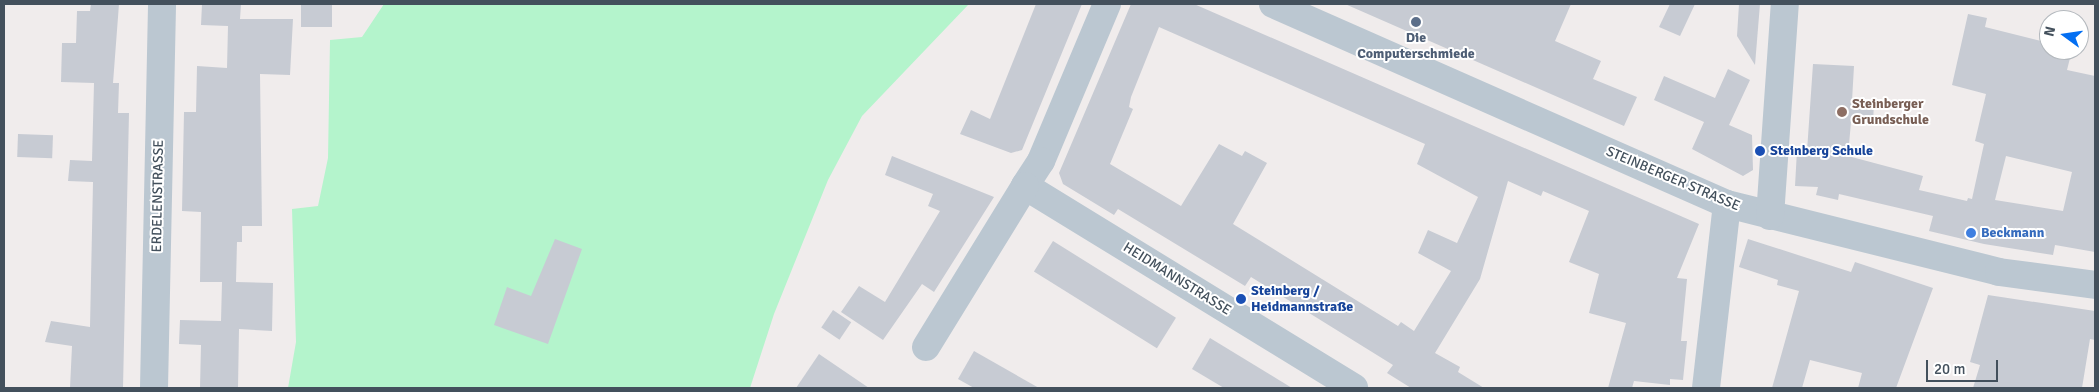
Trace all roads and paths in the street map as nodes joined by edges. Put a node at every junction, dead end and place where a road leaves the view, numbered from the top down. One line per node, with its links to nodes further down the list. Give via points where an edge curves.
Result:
1 (162, 4): 10 (street, ERDELENSTRASSE)
2 (1107, 4): 5 (street, via 1041,162)
3 (1273, 4): 6 (street, STEINBERGER STRASSE)
4 (1785, 4): 7 (street)
5 (1025, 186): 9 (street); 11 (street, HEIDMANNSTRASSE)
6 (1727, 204): 7 (street, STEINBERGER STRASSE); 12 (street)
7 (1770, 216): 8 (street, STEINBERGER STRASSE, via 1999,272)
8 (2095, 285)
9 (926, 347)
10 (154, 388)
11 (1354, 388)
12 (1706, 388)

